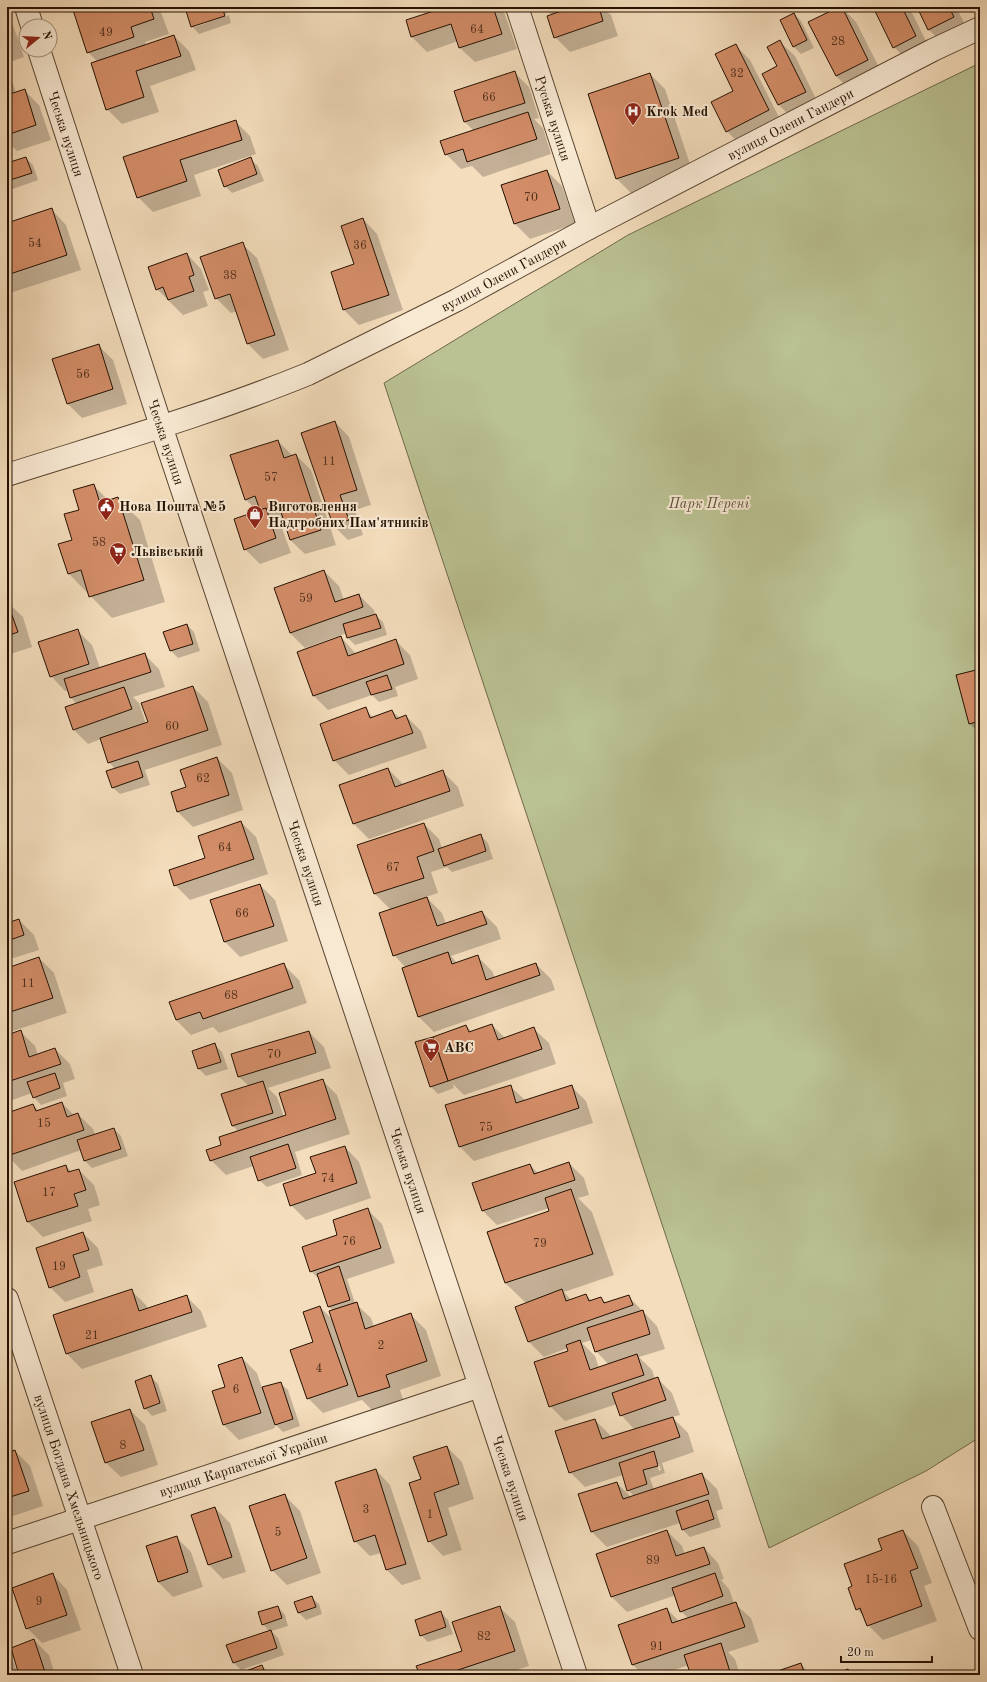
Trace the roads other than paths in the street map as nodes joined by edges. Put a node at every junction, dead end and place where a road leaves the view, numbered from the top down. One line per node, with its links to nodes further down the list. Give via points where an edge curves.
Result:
1 (26, 7): 3 (street)
2 (517, 7): 6 (street, Руська вулиця)
3 (29, 18)
4 (980, 28): 6 (street, вулиця Олени Гандери)
5 (42, 58): 7 (street, Чеська вулиця)
6 (590, 228): 7 (street, вулиця Олени Гандери, via 457,300 308,374)
7 (161, 426): 8 (street, вулиця Олени Гандери); 10 (street, Чеська вулиця)
8 (7, 475)
9 (7, 1299): 12 (street, вулиця Богдана Хмельницького)
10 (480, 1386): 12 (street, вулиця Карпатської України); 16 (street, Чеська вулиця)
11 (933, 1507): 14 (street)
12 (80, 1519): 13 (street, вулиця Карпатської України); 15 (street, вулиця Богдана Хмельницького)
13 (7, 1542)
14 (980, 1629)
15 (132, 1675)
16 (576, 1675)

